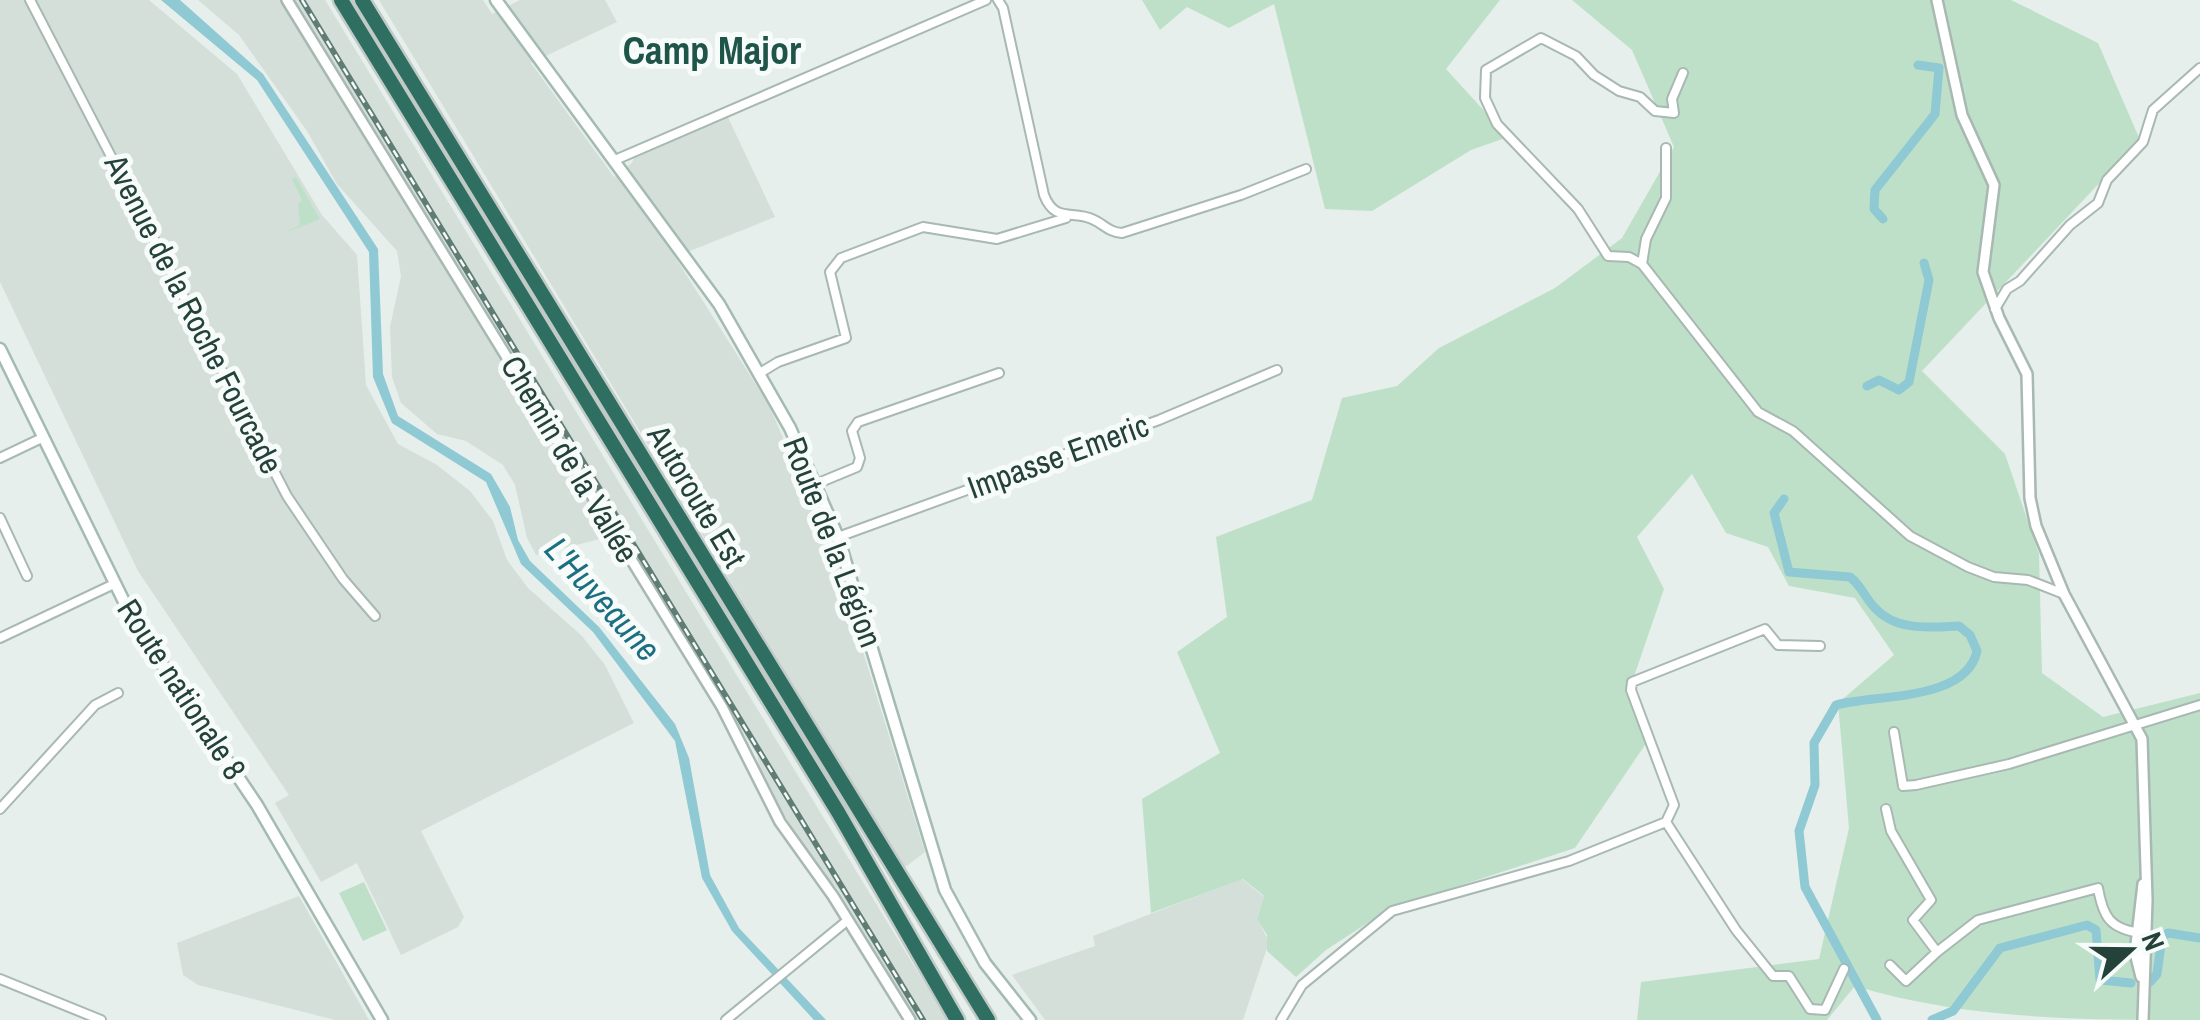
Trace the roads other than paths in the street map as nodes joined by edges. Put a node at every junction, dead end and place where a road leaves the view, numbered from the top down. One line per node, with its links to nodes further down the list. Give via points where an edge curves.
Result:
1 (30, 0): 29 (street, Avenue de la Roche Fourcade, via 287,496)
2 (288, 0): 40 (street, Chemin de la Vallée, via 722,707 780,822)
3 (341, 0): 38 (highway, Autoroute Est)
4 (362, 0): 53 (highway, Autoroute Est)
5 (496, 0): 12 (main road, Route de la Légion)
6 (986, 0): 12 (street)
7 (998, 0): 14 (street, via 1044,195 1053,211)
8 (1937, 0): 16 (street, via 1962,115 1994,186 1982,259)
9 (2200, 68): 16 (street, via 2154,110 2143,142 2107,180 2098,203 2007,288)
10 (1683, 73): 15 (street, via 1674,112 1655,112 1540,38 1486,70 1485,98 1497,124 1578,209 1608,256)
11 (1666, 148): 15 (street, via 1666,198)
12 (615, 160): 20 (main road, Route de la Légion, via 719,304)
13 (1306, 168): 14 (street, via 1138,230 1115,233 1088,217)
14 (1068, 218): 20 (street, via 997,239 923,227 841,258 830,272 846,338)
15 (1642, 264): 28 (street, via 1758,412 1793,430 1910,536 1981,572)
16 (1995, 309): 28 (street, via 2027,374 2030,498)
17 (0, 349): 21 (main road, Route nationale 8)
18 (1277, 370): 25 (street, Impasse Emeric, via 1160,420)
19 (999, 373): 23 (street, via 858,422 852,430 857,467)
20 (760, 374): 23 (main road, Route de la Légion)
21 (44, 437): 22 (street); 27 (main road, Route nationale 8)
22 (0, 458)
23 (816, 484): 25 (main road, Route de la Légion)
24 (0, 518): 26 (street)
25 (838, 537): 54 (main road, Route de la Légion, via 946,890 985,963)
26 (28, 576)
27 (114, 584): 30 (street); 49 (main road, Route nationale 8, via 257,805)
28 (2064, 594): 34 (street)
29 (374, 616)
30 (0, 638)
31 (1820, 646): 39 (street, via 1778,645 1765,630 1632,682 1674,805)
32 (118, 693): 36 (street, via 95,705)
33 (2200, 705): 34 (street)
34 (2140, 727): 35 (street, via 1903,786); 41 (street, via 2146,868)
35 (1894, 732)
36 (0, 809)
37 (1886, 809): 42 (street, via 1931,900 1914,920)
38 (838, 812): 51 (highway, Autoroute Est); 52 (highway)
39 (1666, 822): 44 (street, via 1736,930 1773,976 1789,976 1810,1009 1825,1010); 55 (street, via 1569,861 1392,912 1306,982)
40 (848, 920): 47 (street); 50 (street, Chemin de la Vallée)
41 (2141, 932): 42 (street, via 2110,923 2098,888 1978,920); 46 (street); 46 (street)
42 (1937, 952): 43 (street, via 1906,981)
43 (1890, 965)
44 (1844, 969)
45 (0, 978): 48 (street)
46 (2142, 980): 56 (street)
47 (730, 1019)
48 (101, 1020)
49 (382, 1020)
50 (910, 1020)
51 (957, 1020)
52 (968, 1020)
53 (988, 1020)
54 (1030, 1020)
55 (1282, 1020)
56 (2143, 1020)

